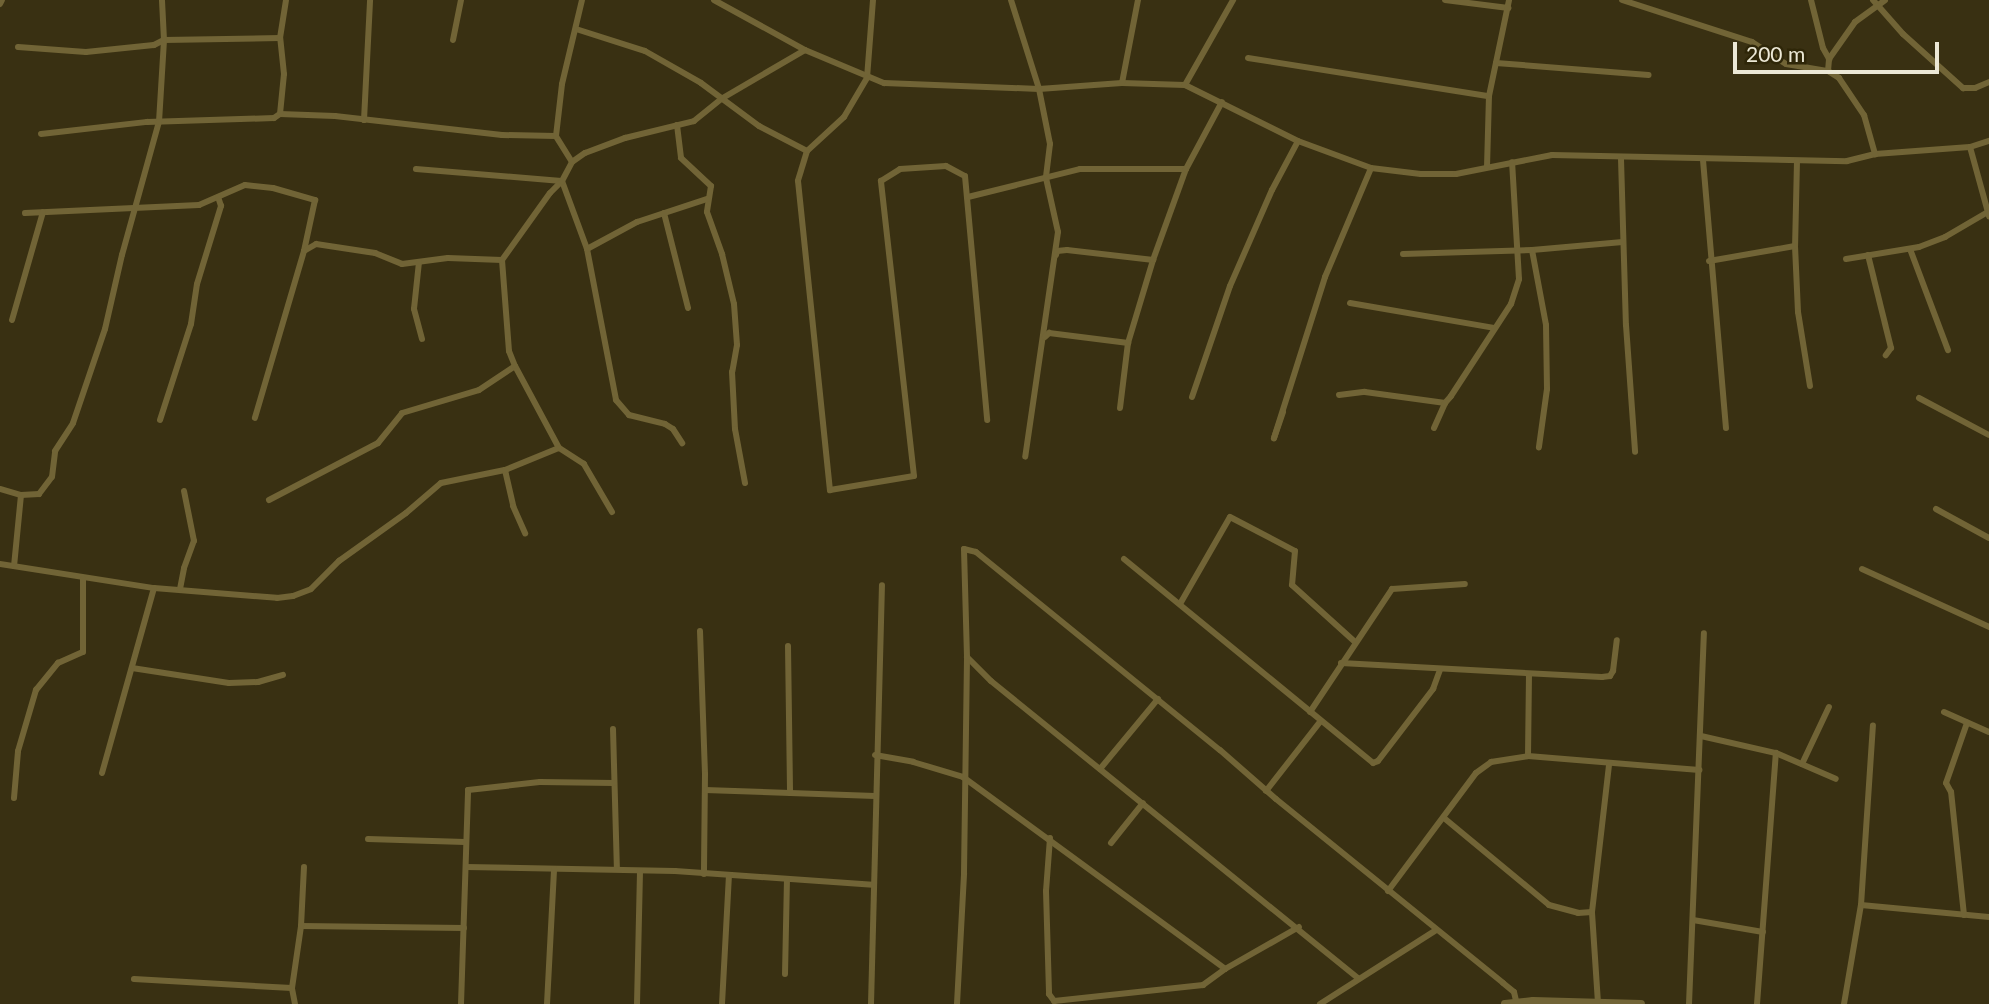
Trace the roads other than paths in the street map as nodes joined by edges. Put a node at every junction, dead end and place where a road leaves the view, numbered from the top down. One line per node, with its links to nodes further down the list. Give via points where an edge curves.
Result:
1 (162, 0): 20 (street)
2 (286, 0): 19 (street)
3 (370, 0): 38 (street)
4 (461, 0): 21 (street)
5 (582, 0): 18 (street)
6 (715, 0): 23 (street)
7 (873, 0): 29 (street)
8 (1011, 0): 33 (street)
9 (1138, 0): 31 (street)
10 (1233, 0): 32 (street)
11 (1444, 0): 16 (street)
12 (1622, 0): 27 (street, via 1752,42 1786,64)
13 (1811, 0): 25 (street)
14 (1873, 0): 17 (street)
15 (1885, 0): 17 (street)
16 (1509, 4): 26 (street)
17 (1880, 7): 25 (street, via 1855,22); 30 (street, via 1963,88)
18 (576, 29): 35 (street, via 645,51); 42 (street, via 562,84)
19 (280, 38): 20 (street); 37 (street, via 284,74)
20 (164, 40): 22 (street, via 86,52); 39 (street)
21 (453, 40)
22 (18, 47)
23 (805, 50): 29 (street); 35 (street)
24 (1248, 58): 34 (street)
25 (1829, 59): 27 (street)
26 (1496, 63): 28 (street); 34 (street)
27 (1828, 71): 47 (street, via 1844,82 1864,115)
28 (1649, 75)
29 (867, 78): 33 (street, via 884,83); 46 (street, via 844,117)
30 (1989, 82)
31 (1122, 83): 32 (street); 33 (street)
32 (1185, 85): 36 (street)
33 (1039, 89): 57 (street, via 1050,144)
34 (1489, 96): 53 (street)
35 (722, 99): 40 (street, via 694,121); 46 (street, via 759,126)
36 (1222, 102): 43 (street); 56 (street)
37 (280, 114): 38 (street); 39 (street, via 274,118)
38 (364, 120): 42 (street)
39 (159, 122): 41 (street); 62 (street)
40 (677, 125): 50 (street, via 625,138); 61 (street, via 681,158 709,181)
41 (41, 134)
42 (556, 136): 50 (street)
43 (1297, 141): 54 (street); 94 (street, via 1230,286)
44 (1989, 141): 45 (street)
45 (1970, 147): 47 (street); 66 (street)
46 (807, 151): 60 (street, via 798,193 830,490 914,476 881,181 900,169 946,166 965,176)
47 (1875, 154): 52 (street, via 1847,162)
48 (1621, 159): 49 (street); 51 (street, via 1552,155); 67 (street)
49 (1703, 160): 52 (street); 80 (street)
50 (572, 162): 58 (street)
51 (1512, 162): 53 (street); 73 (street)
52 (1797, 162): 68 (street)
53 (1487, 167): 54 (street, via 1456,174)
54 (1371, 168): 98 (street, via 1325,277 1274,438)
55 (416, 169): 58 (street)
56 (1186, 169): 57 (street, via 1080,169); 78 (street)
57 (1046, 178): 60 (street); 79 (street, via 1058,232)
58 (562, 181): 69 (street); 77 (street)
59 (218, 197): 62 (street, via 199,205); 72 (street, via 231,189 256,185 310,197 316,205); 100 (street, via 220,206 197,284 191,324)
60 (968, 197): 101 (street)
61 (707, 199): 65 (street); 111 (street, via 735,312 735,418)
62 (137, 210): 63 (street); 114 (street, via 105,329 73,423 55,451 52,478 40,494)
63 (43, 212): 64 (street); 84 (street)
64 (25, 213)
65 (664, 213): 69 (street); 83 (street)
66 (1987, 214): 70 (street, via 1945,237)
67 (1623, 242): 71 (street); 108 (street)
68 (1795, 246): 80 (street); 92 (street, via 1798,312)
69 (587, 249): 105 (street, via 616,400 629,415 673,429)
70 (1910, 249): 75 (street); 89 (street)
71 (1532, 250): 73 (street); 106 (street, via 1546,325 1547,389)
72 (303, 251): 81 (street, via 316,244 375,253 402,264); 99 (street)
73 (1516, 251): 74 (street); 85 (street, via 1519,279 1511,304)
74 (1403, 254)
75 (1868, 255): 76 (street); 90 (street, via 1891,348)
76 (1846, 259)
77 (502, 260): 81 (street); 91 (street, via 509,351)
78 (1153, 260): 79 (street, via 1067,250 1057,251); 88 (street)
79 (1054, 261): 87 (street)
80 (1709, 261): 103 (street)
81 (419, 262): 86 (street, via 414,309)
82 (1350, 303): 85 (street)
83 (688, 308)
84 (12, 320)
85 (1494, 328): 96 (street)
86 (422, 339)
87 (1043, 341): 88 (street, via 1049,333); 109 (street)
88 (1128, 343): 97 (street)
89 (1948, 350)
90 (1886, 355)
91 (515, 366): 107 (street); 115 (street, via 479,390 402,413 378,443)
92 (1810, 386)
93 (1339, 395): 96 (street, via 1365,392)
94 (1192, 397)
95 (1919, 398): 104 (street)
96 (1445, 402): 102 (street)
97 (1120, 408)
98 (1283, 412)
99 (255, 418)
100 (160, 420)
101 (987, 420)
102 (1434, 428)
103 (1726, 428)
104 (1989, 435)
105 (682, 443)
106 (1539, 447)
107 (559, 448): 110 (street); 117 (street, via 584,464)
108 (1635, 452)
109 (1025, 457)
110 (505, 470): 118 (street); 128 (street, via 442,483 339,561 311,589 293,596)
111 (745, 482)
112 (0, 489): 114 (street)
113 (184, 491): 128 (street, via 194,541)
114 (21, 495): 122 (street)
115 (269, 499)
116 (1937, 509): 119 (street)
117 (612, 512)
118 (525, 533)
119 (1989, 538)
120 (1124, 559): 129 (street)
121 (0, 564): 122 (street)
122 (15, 566): 124 (street)
123 (1862, 569): 130 (street)
124 (83, 579): 127 (street); 167 (street, via 83,652 58,663 36,690 18,751)
125 (1465, 584): 134 (street, via 1392,589)
126 (882, 585): 153 (street)
127 (154, 588): 128 (street); 138 (street)
128 (180, 589)
129 (1180, 604): 134 (street, via 1230,517 1295,551 1292,585); 144 (street)
130 (1989, 627)
131 (700, 631): 163 (street)
132 (1704, 633): 151 (street)
133 (1616, 640): 141 (street, via 1610,676)
134 (1355, 642): 137 (street)
135 (788, 646): 165 (street)
136 (967, 657): 142 (street, via 964,549 976,552); 157 (street); 160 (street)
137 (1341, 663): 139 (street); 144 (street)
138 (132, 668): 140 (street, via 229,683); 159 (street)
139 (1440, 670): 141 (street); 146 (street, via 1433,689 1378,761 1373,763)
140 (283, 675)
141 (1530, 675): 154 (street)
142 (1158, 699): 157 (street); 164 (street)
143 (1829, 707): 156 (street)
144 (1310, 712): 146 (street)
145 (1944, 712): 147 (street)
146 (1320, 722): 164 (street)
147 (1967, 723): 150 (street); 186 (street, via 1946,783 1951,792)
148 (1873, 725): 184 (street)
149 (613, 729): 162 (street)
150 (1989, 732)
151 (1701, 736): 152 (street); 158 (street)
152 (1776, 753): 156 (street); 193 (street)
153 (876, 755): 160 (street); 166 (street)
154 (1528, 756): 155 (street); 169 (street, via 1482,766)
155 (1609, 764): 158 (street); 185 (street)
156 (1802, 764): 161 (street)
157 (1100, 769): 168 (street)
158 (1699, 770): 188 (street)
159 (103, 773)
160 (963, 777): 170 (street); 208 (street, via 964,873)
161 (1836, 779)
162 (614, 783): 172 (street, via 473,787 466,796); 177 (street)
163 (705, 790): 165 (street); 179 (street)
164 (1266, 790): 183 (street)
165 (790, 793): 166 (street)
166 (875, 796): 182 (street)
167 (14, 797)
168 (1143, 803): 173 (street); 190 (street)
169 (1444, 818): 183 (street); 185 (street, via 1549,905)
170 (1050, 838): 194 (street); 199 (street, via 1046,891 1049,994 1054,1001)
171 (368, 839): 172 (street)
172 (466, 842): 175 (street)
173 (1111, 843)
174 (304, 867): 189 (street)
175 (466, 867): 176 (street); 191 (street)
176 (554, 869): 177 (street); 204 (street)
177 (617, 869): 178 (street)
178 (640, 870): 179 (street); 205 (street)
179 (704, 874): 180 (street)
180 (729, 876): 181 (street); 206 (street)
181 (788, 880): 182 (street); 195 (street)
182 (873, 885): 207 (street)
183 (1388, 891): 192 (street)
184 (1861, 905): 186 (street); 214 (street)
185 (1592, 912): 201 (street)
186 (1964, 915): 187 (street)
187 (1989, 917)
188 (1693, 920): 193 (street); 212 (street)
189 (300, 926): 191 (street); 198 (street)
190 (1298, 927): 194 (street); 196 (street)
191 (464, 928): 203 (street)
192 (1436, 930): 196 (street); 200 (street, via 1514,992)
193 (1763, 932): 213 (street)
194 (1225, 969): 199 (street, via 1203,985)
195 (785, 974)
196 (1358, 978): 209 (street)
197 (134, 979): 198 (street)
198 (292, 988): 202 (street)
199 (1094, 1001)
200 (1516, 1001): 201 (street); 210 (street)
201 (1598, 1003): 211 (street)
202 (295, 1004)
203 (461, 1004)
204 (547, 1004)
205 (636, 1004)
206 (722, 1004)
207 (871, 1004)
208 (957, 1004)
209 (1320, 1004)
210 (1505, 1004)
211 (1641, 1004)
212 (1689, 1004)
213 (1757, 1004)
214 (1844, 1004)

